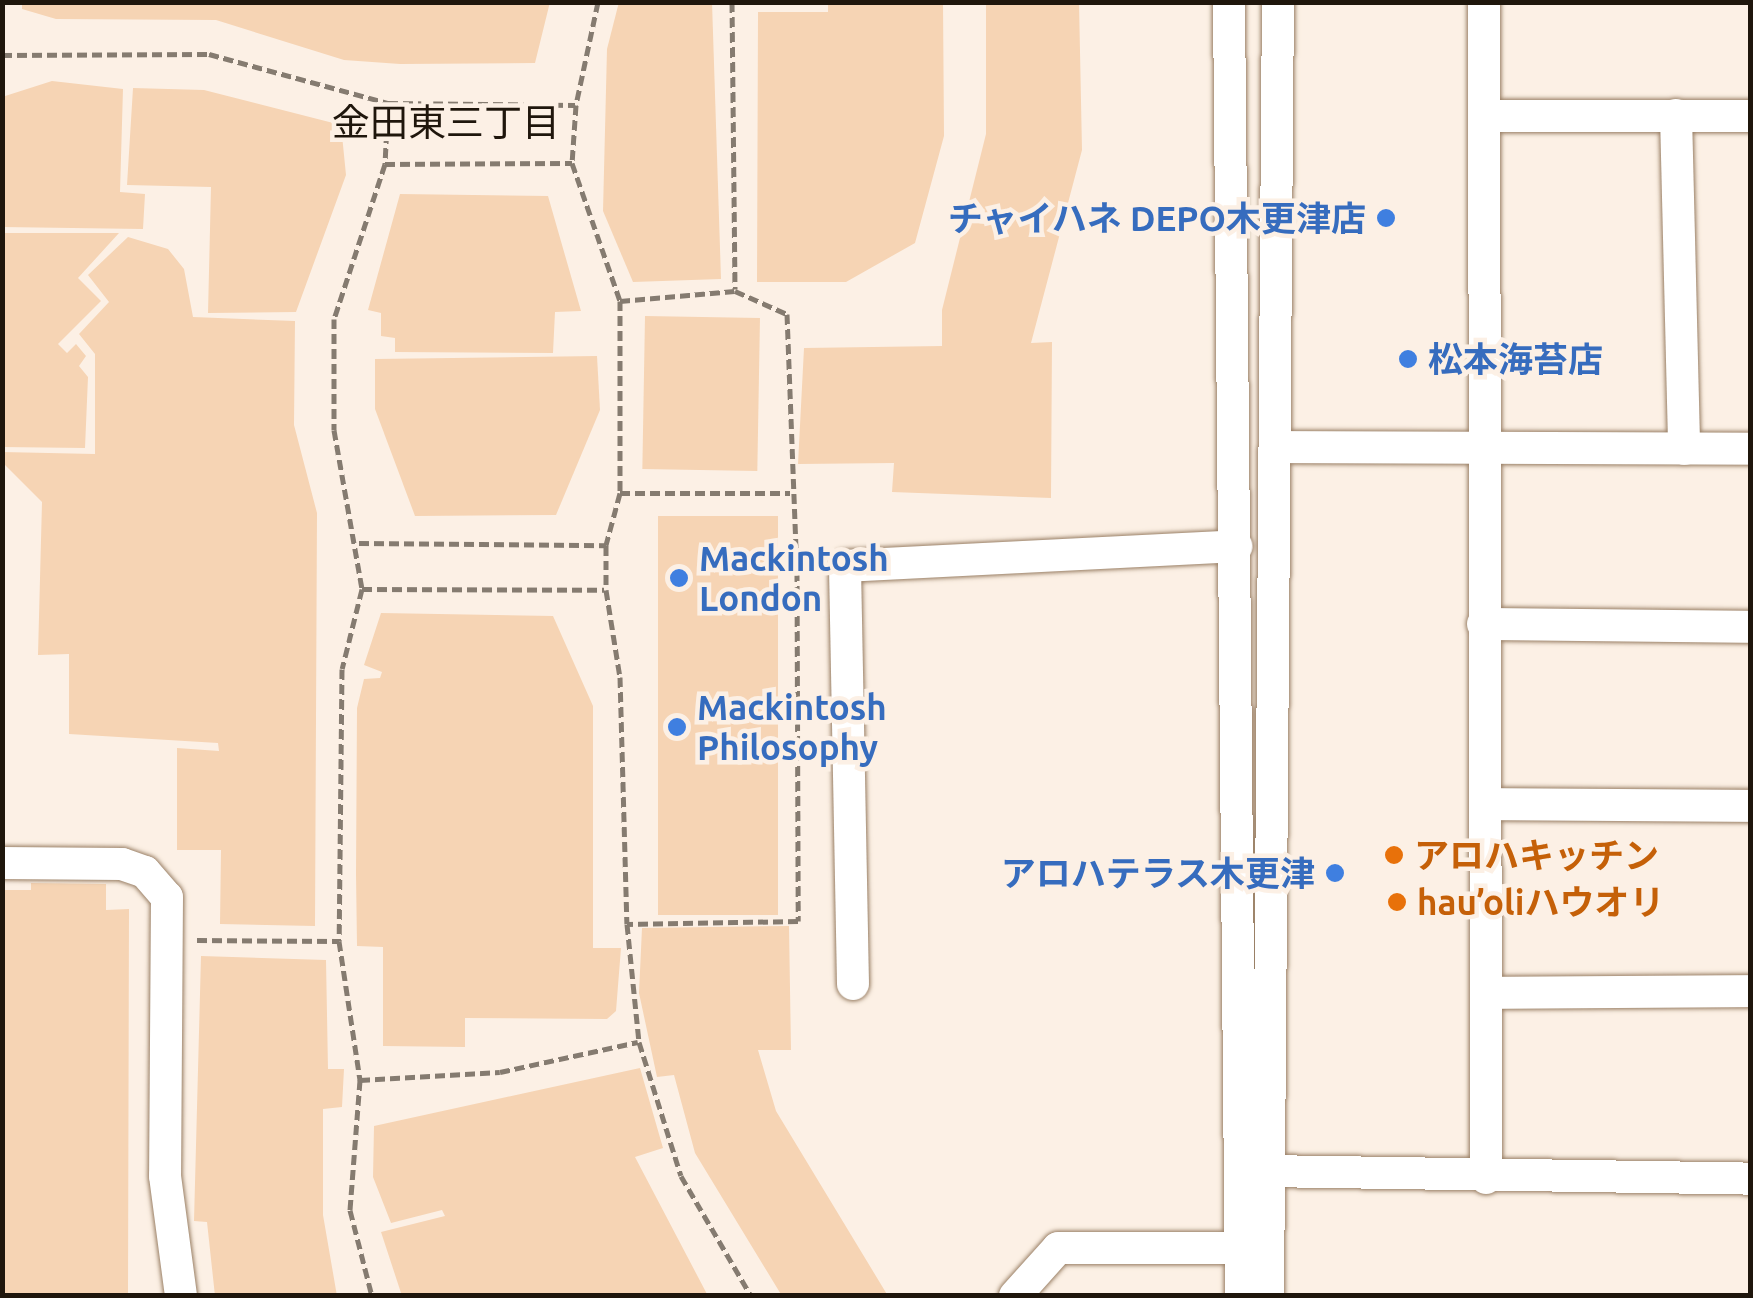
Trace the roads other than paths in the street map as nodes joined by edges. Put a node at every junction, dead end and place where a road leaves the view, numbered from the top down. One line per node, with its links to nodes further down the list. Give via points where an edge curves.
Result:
1 (1229, 2): 11 (street)
2 (1278, 2): 8 (street)
3 (1484, 2): 5 (street)
4 (1676, 115): 5 (street); 6 (street); 9 (street)
5 (1484, 116): 7 (street)
6 (1750, 116)
7 (1486, 445): 8 (street); 9 (street); 12 (street)
8 (1275, 447): 20 (street)
9 (1684, 449): 10 (street)
10 (1750, 449)
11 (1236, 546): 17 (street, via 845,566); 23 (street)
12 (1483, 624): 13 (street); 14 (street)
13 (1750, 628)
14 (1487, 804): 15 (street); 19 (street)
15 (1750, 806)
16 (2, 863): 24 (street, via 122,864 145,872 166,897 165,1176)
17 (853, 984)
18 (1750, 991): 19 (street)
19 (1486, 993): 21 (street)
20 (1265, 1171): 21 (street); 27 (street)
21 (1486, 1178): 22 (street)
22 (1750, 1179)
23 (1242, 1248): 25 (street, via 1058,1248); 26 (street)
24 (181, 1296)
25 (1015, 1296)
26 (1242, 1296)
27 (1268, 1296)

